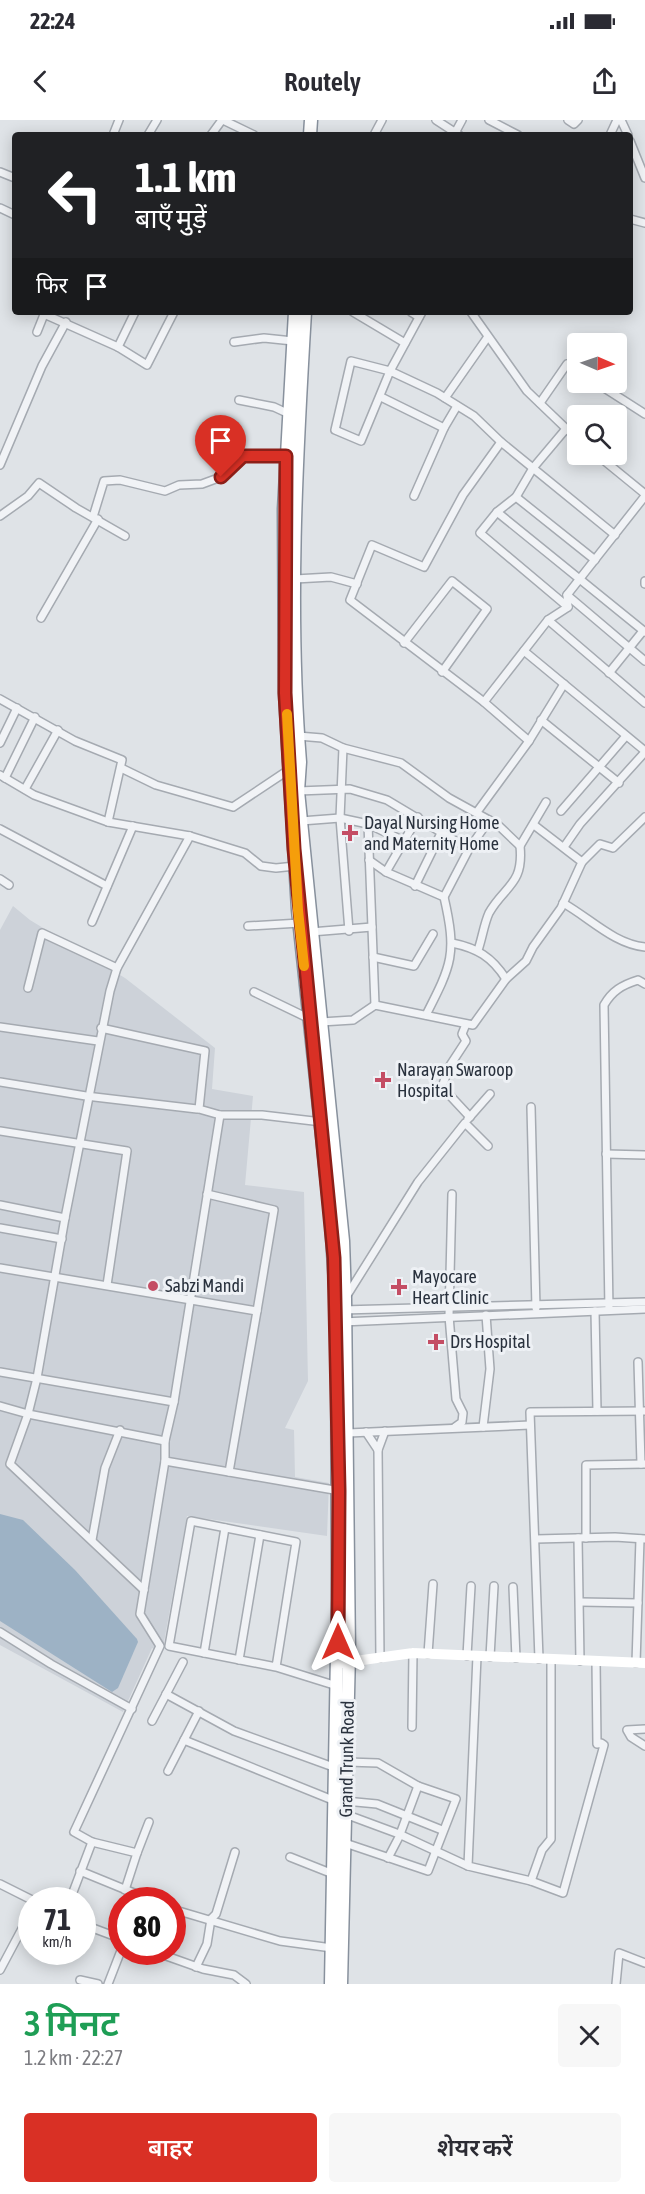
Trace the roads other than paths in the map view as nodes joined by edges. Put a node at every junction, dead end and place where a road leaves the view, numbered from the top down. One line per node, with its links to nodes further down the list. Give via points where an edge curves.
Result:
1 (223, 120): 6 (street); 7 (street)
2 (436, 120): 8 (street)
3 (489, 120): 9 (street)
4 (568, 120): 5 (street, via 574,124)
5 (578, 120)
6 (213, 132)
7 (248, 132)
8 (454, 132)
9 (512, 132)
10 (633, 148): 11 (street)
11 (645, 178)
12 (44, 315): 22 (street)
13 (50, 315): 21 (street)
14 (134, 315): 27 (street)
15 (172, 315): 27 (street, via 147,365)
16 (295, 315): 24 (highway, Grand Trunk Road)
17 (305, 315): 54 (highway, Grand Trunk Road, via 295,450)
18 (358, 315): 26 (street)
19 (420, 315): 26 (street)
20 (473, 315): 23 (street)
21 (66, 322): 27 (street); 42 (street, via 42,366)
22 (37, 332)
23 (487, 338): 32 (street); 34 (street)
24 (293, 341): 25 (street, via 264,338); 36 (highway, Grand Trunk Road)
25 (234, 342)
26 (405, 343): 29 (street)
27 (118, 347)
28 (567, 364): 34 (street)
29 (390, 371): 31 (street); 31 (street, via 351,361 335,430 361,441); 32 (street)
30 (613, 393): 37 (street)
31 (381, 397): 38 (street)
32 (445, 398): 35 (street)
33 (239, 400): 36 (street)
34 (540, 403): 39 (street)
35 (458, 406): 38 (street); 40 (street)
36 (287, 413): 41 (highway, Grand Trunk Road)
37 (645, 414)
38 (444, 428): 46 (street)
39 (565, 430): 44 (street)
40 (501, 442): 44 (street); 56 (street, via 463,495 424,567 372,545)
41 (286, 456): 50 (street, via 243,456 221,477 165,491 120,480 104,481); 84 (highway, Grand Trunk Road, via 285,682)
42 (0, 465)
43 (609, 465): 45 (street)
44 (533, 468): 47 (street); 51 (street)
45 (645, 495): 51 (street)
46 (414, 496)
47 (516, 498): 48 (street); 53 (street)
48 (497, 512): 55 (street); 58 (street, via 480,533)
49 (0, 516): 50 (street, via 39,483)
50 (96, 518): 52 (street); 59 (street)
51 (615, 535): 53 (street)
52 (125, 536)
53 (595, 560): 55 (street)
54 (295, 579): 56 (street, via 331,577); 76 (highway, Grand Trunk Road)
55 (581, 579): 57 (street); 61 (street)
56 (357, 584): 62 (street, via 350,600)
57 (567, 595): 58 (street); 63 (street)
58 (568, 607): 60 (street)
59 (41, 618)
60 (548, 620): 64 (street); 67 (street)
61 (644, 631): 63 (street)
62 (404, 643): 66 (street); 66 (street, via 452,581 487,609)
63 (629, 647): 65 (street); 67 (street)
64 (524, 651): 68 (street); 70 (street)
65 (645, 661)
66 (442, 672): 70 (street)
67 (609, 673): 71 (street)
68 (564, 684): 74 (street); 77 (street)
69 (0, 699): 72 (street)
70 (484, 702): 78 (street)
71 (645, 703)
72 (17, 708): 73 (street); 79 (street)
73 (35, 717): 75 (street); 85 (street)
74 (541, 720): 78 (street); 83 (street)
75 (58, 730): 82 (street, via 123,760); 87 (street)
76 (298, 736): 80 (street, via 322,738); 89 (highway, Grand Trunk Road)
77 (626, 736): 81 (street); 83 (street)
78 (529, 741): 92 (street)
79 (0, 743)
80 (343, 748): 88 (street); 92 (street, via 401,763 449,798)
81 (645, 751): 86 (street)
82 (121, 768): 84 (street, via 156,784 233,807); 98 (street)
83 (598, 768): 86 (street); 91 (street)
84 (290, 770): 111 (highway, Grand Trunk Road)
85 (3, 776): 87 (street)
86 (619, 783): 107 (street)
87 (25, 789): 98 (street)
88 (343, 790): 89 (street); 93 (street, via 387,800); 95 (street)
89 (298, 791): 97 (highway, Grand Trunk Road)
90 (546, 802): 100 (street)
91 (561, 811)
92 (477, 812): 96 (street)
93 (418, 817): 103 (street); 105 (street)
94 (645, 817): 110 (street, via 613,848 600,844)
95 (340, 818): 97 (street); 99 (street); 123 (street)
96 (489, 820): 106 (street); 108 (street)
97 (301, 821): 124 (highway, Grand Trunk Road)
98 (108, 822): 101 (street)
99 (368, 824): 105 (street); 109 (street)
100 (534, 825): 106 (street); 107 (street)
101 (133, 826): 104 (street); 115 (street)
102 (0, 829): 115 (street)
103 (442, 831): 108 (street); 116 (street)
104 (190, 836): 111 (street, via 245,853 261,866); 130 (street)
105 (404, 841): 112 (street)
106 (520, 846): 128 (street, via 522,862 511,887 489,913)
107 (564, 847): 110 (street)
108 (469, 849): 117 (street)
109 (369, 860): 112 (street); 122 (street)
110 (582, 862): 118 (street)
111 (296, 866): 120 (highway, Grand Trunk Road)
112 (386, 872): 116 (street)
113 (0, 879): 114 (street)
114 (9, 885)
115 (107, 886): 119 (street)
116 (416, 886): 117 (street)
117 (444, 897): 126 (street)
118 (563, 903): 127 (street, via 609,934); 131 (street, via 526,961)
119 (92, 922)
120 (300, 923): 121 (street); 137 (highway, Grand Trunk Road)
121 (248, 926)
122 (372, 927): 123 (street); 129 (street)
123 (349, 931): 124 (street)
124 (311, 932): 137 (highway, Grand Trunk Road)
125 (433, 934): 129 (street, via 414,966)
126 (452, 943): 128 (street); 136 (street, via 452,956)
127 (645, 947)
128 (478, 950): 131 (street)
129 (373, 957): 135 (street)
130 (117, 968): 133 (street, via 42,933); 140 (street)
131 (506, 979): 138 (street, via 473,1025)
132 (645, 984): 153 (street, via 638,980 624,984 610,994 604,1005)
133 (28, 988)
134 (254, 992): 137 (street)
135 (375, 1005): 136 (street); 137 (street, via 353,1020)
136 (426, 1015): 138 (street)
137 (316, 1021): 149 (highway, Grand Trunk Road)
138 (466, 1024): 148 (street, via 462,1034 466,1041 449,1067 442,1087)
139 (0, 1027): 141 (street)
140 (101, 1028): 141 (street); 147 (street, via 205,1051 199,1109)
141 (98, 1041): 144 (street)
142 (0, 1082): 144 (street)
143 (490, 1094): 148 (street)
144 (88, 1096): 146 (street); 151 (street)
145 (531, 1107): 166 (street)
146 (197, 1109)
147 (220, 1115): 149 (street); 155 (street)
148 (467, 1120): 152 (street); 172 (street, via 418,1182)
149 (326, 1122): 172 (highway, Grand Trunk Road, via 343,1241)
150 (0, 1131): 151 (street)
151 (80, 1142): 158 (street); 163 (street, via 127,1150)
152 (488, 1146)
153 (606, 1154): 154 (street); 168 (street)
154 (645, 1155)
155 (207, 1194): 164 (street); 170 (street, via 274,1210)
156 (452, 1194): 167 (street)
157 (0, 1205): 158 (street)
158 (65, 1218): 160 (street)
159 (0, 1228): 160 (street)
160 (62, 1239): 162 (street)
161 (0, 1268): 162 (street)
162 (55, 1277): 163 (street); 178 (street)
163 (107, 1285): 164 (street)
164 (191, 1298): 170 (street); 179 (street)
165 (645, 1302): 168 (street)
166 (536, 1305): 167 (street); 168 (street); 173 (street)
167 (449, 1306): 172 (street); 175 (street)
168 (609, 1307): 169 (street); 171 (street)
169 (645, 1309)
170 (257, 1311): 195 (street)
171 (595, 1311): 173 (street); 182 (street)
172 (342, 1312): 175 (street); 189 (highway, Grand Trunk Road); 196 (highway, Grand Trunk Road)
173 (536, 1313): 174 (street)
174 (486, 1314): 175 (street); 186 (street, via 490,1369)
175 (449, 1316): 185 (street, via 456,1399 463,1413 462,1422)
176 (638, 1362): 181 (street)
177 (0, 1372): 178 (street)
178 (37, 1378): 179 (street); 183 (street)
179 (174, 1402): 191 (street)
180 (0, 1406): 183 (street)
181 (641, 1411): 182 (street); 194 (street)
182 (597, 1412): 184 (street, via 530,1412)
183 (28, 1414): 187 (street); 202 (street, via 10,1464)
184 (530, 1425): 186 (street); 200 (street)
185 (454, 1427): 186 (street); 188 (street)
186 (483, 1427)
187 (120, 1430): 191 (street); 202 (street, via 105,1468)
188 (385, 1431): 190 (street); 192 (street)
189 (348, 1432): 190 (street); 196 (highway, Grand Trunk Road)
190 (366, 1432): 192 (street)
191 (165, 1441): 193 (street)
192 (378, 1449): 216 (street)
193 (165, 1461): 195 (street); 207 (street)
194 (643, 1464): 199 (street, via 586,1465)
195 (229, 1472): 196 (street)
196 (344, 1492): 223 (highway, Grand Trunk Road)
197 (225, 1527): 198 (street); 211 (street); 211 (street, via 191,1521 169,1646)
198 (260, 1535): 219 (street); 225 (street, via 296,1542)
199 (582, 1538): 200 (street); 201 (street); 208 (street)
200 (536, 1539): 218 (street)
201 (642, 1539): 209 (street)
202 (92, 1540): 207 (street)
203 (433, 1584): 213 (street)
204 (471, 1586): 214 (street)
205 (494, 1586): 215 (street)
206 (513, 1587): 217 (street)
207 (144, 1590): 228 (street, via 141,1614 160,1646)
208 (580, 1602): 209 (street); 220 (street)
209 (638, 1603): 224 (street)
210 (0, 1632): 228 (street)
211 (204, 1653): 219 (street)
212 (413, 1653): 213 (street); 216 (street); 231 (street)
213 (428, 1654): 214 (street)
214 (472, 1656): 215 (street); 250 (street)
215 (490, 1657): 217 (street)
216 (380, 1658): 223 (street)
217 (516, 1658): 218 (street)
218 (545, 1659): 220 (street); 253 (street, via 551,1839 542,1850)
219 (239, 1660): 225 (street)
220 (580, 1661): 221 (street)
221 (596, 1661): 224 (street); 253 (street, via 597,1744 604,1746 563,1893)
222 (183, 1662): 227 (street)
223 (343, 1663): 226 (highway, Grand Trunk Road); 235 (highway, Grand Trunk Road)
224 (641, 1663)
225 (276, 1667): 226 (street)
226 (337, 1686): 235 (highway, Grand Trunk Road)
227 (166, 1694): 229 (street); 230 (street)
228 (132, 1709): 243 (street, via 74,1832)
229 (199, 1711): 233 (street); 235 (street, via 234,1731)
230 (152, 1721)
231 (412, 1727)
232 (645, 1729): 234 (street, via 627,1730)
233 (184, 1740): 236 (street); 238 (street)
234 (645, 1746)
235 (341, 1765): 237 (street, via 378,1763); 238 (highway, Grand Trunk Road)
236 (168, 1771)
237 (418, 1786): 239 (street); 241 (street, via 456,1800)
238 (341, 1805): 239 (street, via 377,1804); 242 (street); 244 (highway, Grand Trunk Road); 252 (highway, Grand Trunk Road)
239 (406, 1815): 241 (street); 242 (street)
240 (149, 1822): 247 (street)
241 (442, 1830): 245 (street)
242 (399, 1834): 245 (street); 249 (street)
243 (92, 1842): 247 (street); 251 (street)
244 (345, 1843): 249 (street); 274 (highway, Grand Trunk Road)
245 (435, 1851): 249 (street, via 428,1871); 250 (street)
246 (235, 1852): 260 (street)
247 (137, 1853): 257 (street)
248 (290, 1857): 252 (street)
249 (388, 1858)
250 (468, 1866): 253 (street)
251 (80, 1871): 255 (street); 256 (street)
252 (333, 1874): 262 (highway, Grand Trunk Road)
253 (531, 1881)
254 (0, 1884): 258 (street)
255 (74, 1887)
256 (118, 1887)
257 (126, 1887)
258 (18, 1893)
259 (186, 1912): 260 (street)
260 (212, 1919): 262 (street, via 280,1941); 266 (street, via 207,1944)
261 (18, 1936): 267 (street)
262 (332, 1948): 273 (highway, Grand Trunk Road)
263 (186, 1963): 266 (street)
264 (645, 1963): 275 (street, via 619,1953)
265 (115, 1965): 271 (street)
266 (196, 1966): 272 (street, via 234,1975)
267 (0, 1970)
268 (80, 1980): 269 (street)
269 (93, 1984): 270 (street)
270 (98, 1984)
271 (108, 1984)
272 (246, 1984)
273 (331, 1984)
274 (341, 1984)
275 (616, 1984)

